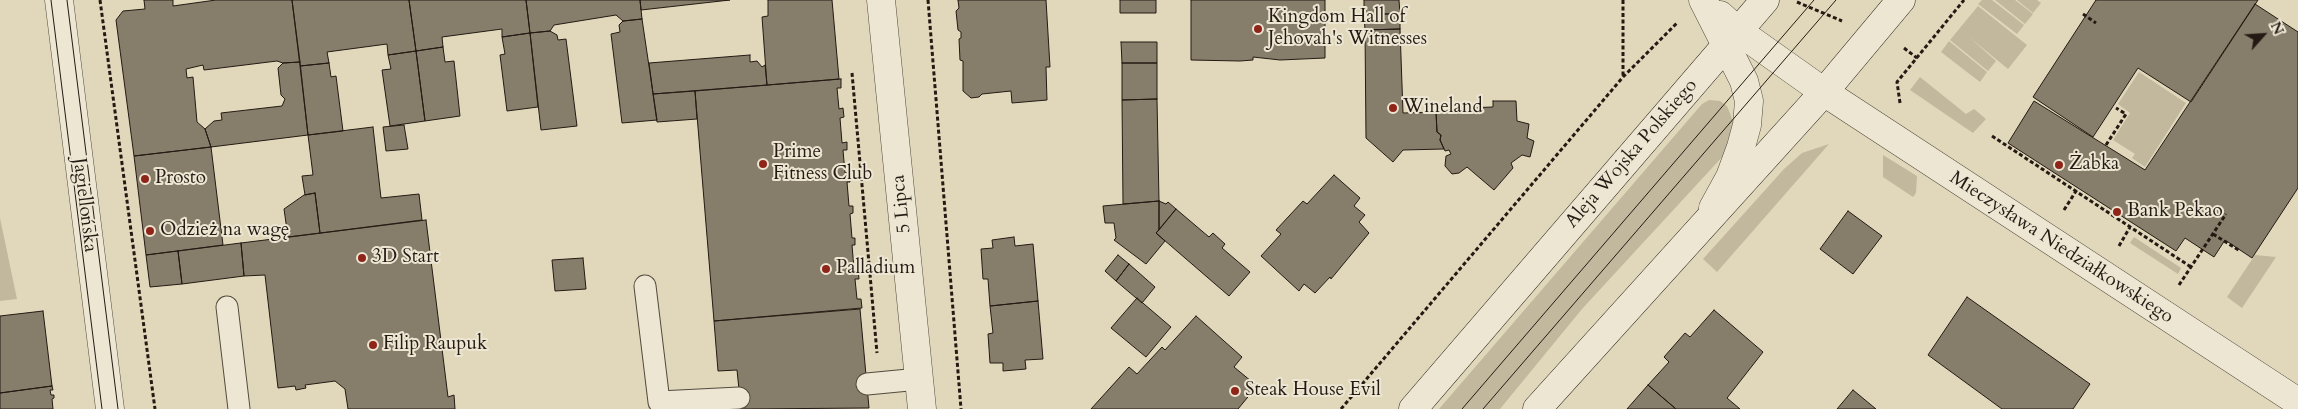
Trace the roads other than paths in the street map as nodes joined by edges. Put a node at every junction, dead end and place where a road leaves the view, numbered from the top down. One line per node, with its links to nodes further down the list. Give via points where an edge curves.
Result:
1 (59, 0): 15 (street, Jagiellońska)
2 (881, 0): 11 (street, 5 Lipca)
3 (1704, 0): 6 (street)
4 (1765, 0): 6 (street, Aleja Wojska Polskiego)
5 (1901, 0): 7 (street)
6 (1732, 38): 7 (street); 8 (street, via 1749,101 1748,117 1730,177); 18 (street, Aleja Wojska Polskiego)
7 (1824, 92): 8 (street); 14 (street, Mieczysława Niedziałkowskiego)
8 (1705, 223): 19 (street)
9 (645, 286): 13 (lane, via 659,402)
10 (227, 307): 16 (lane)
11 (919, 379): 12 (lane); 17 (street, 5 Lipca)
12 (873, 384)
13 (739, 398)
14 (2298, 402)
15 (110, 409)
16 (239, 409)
17 (922, 409)
18 (1413, 409)
19 (1537, 409)

